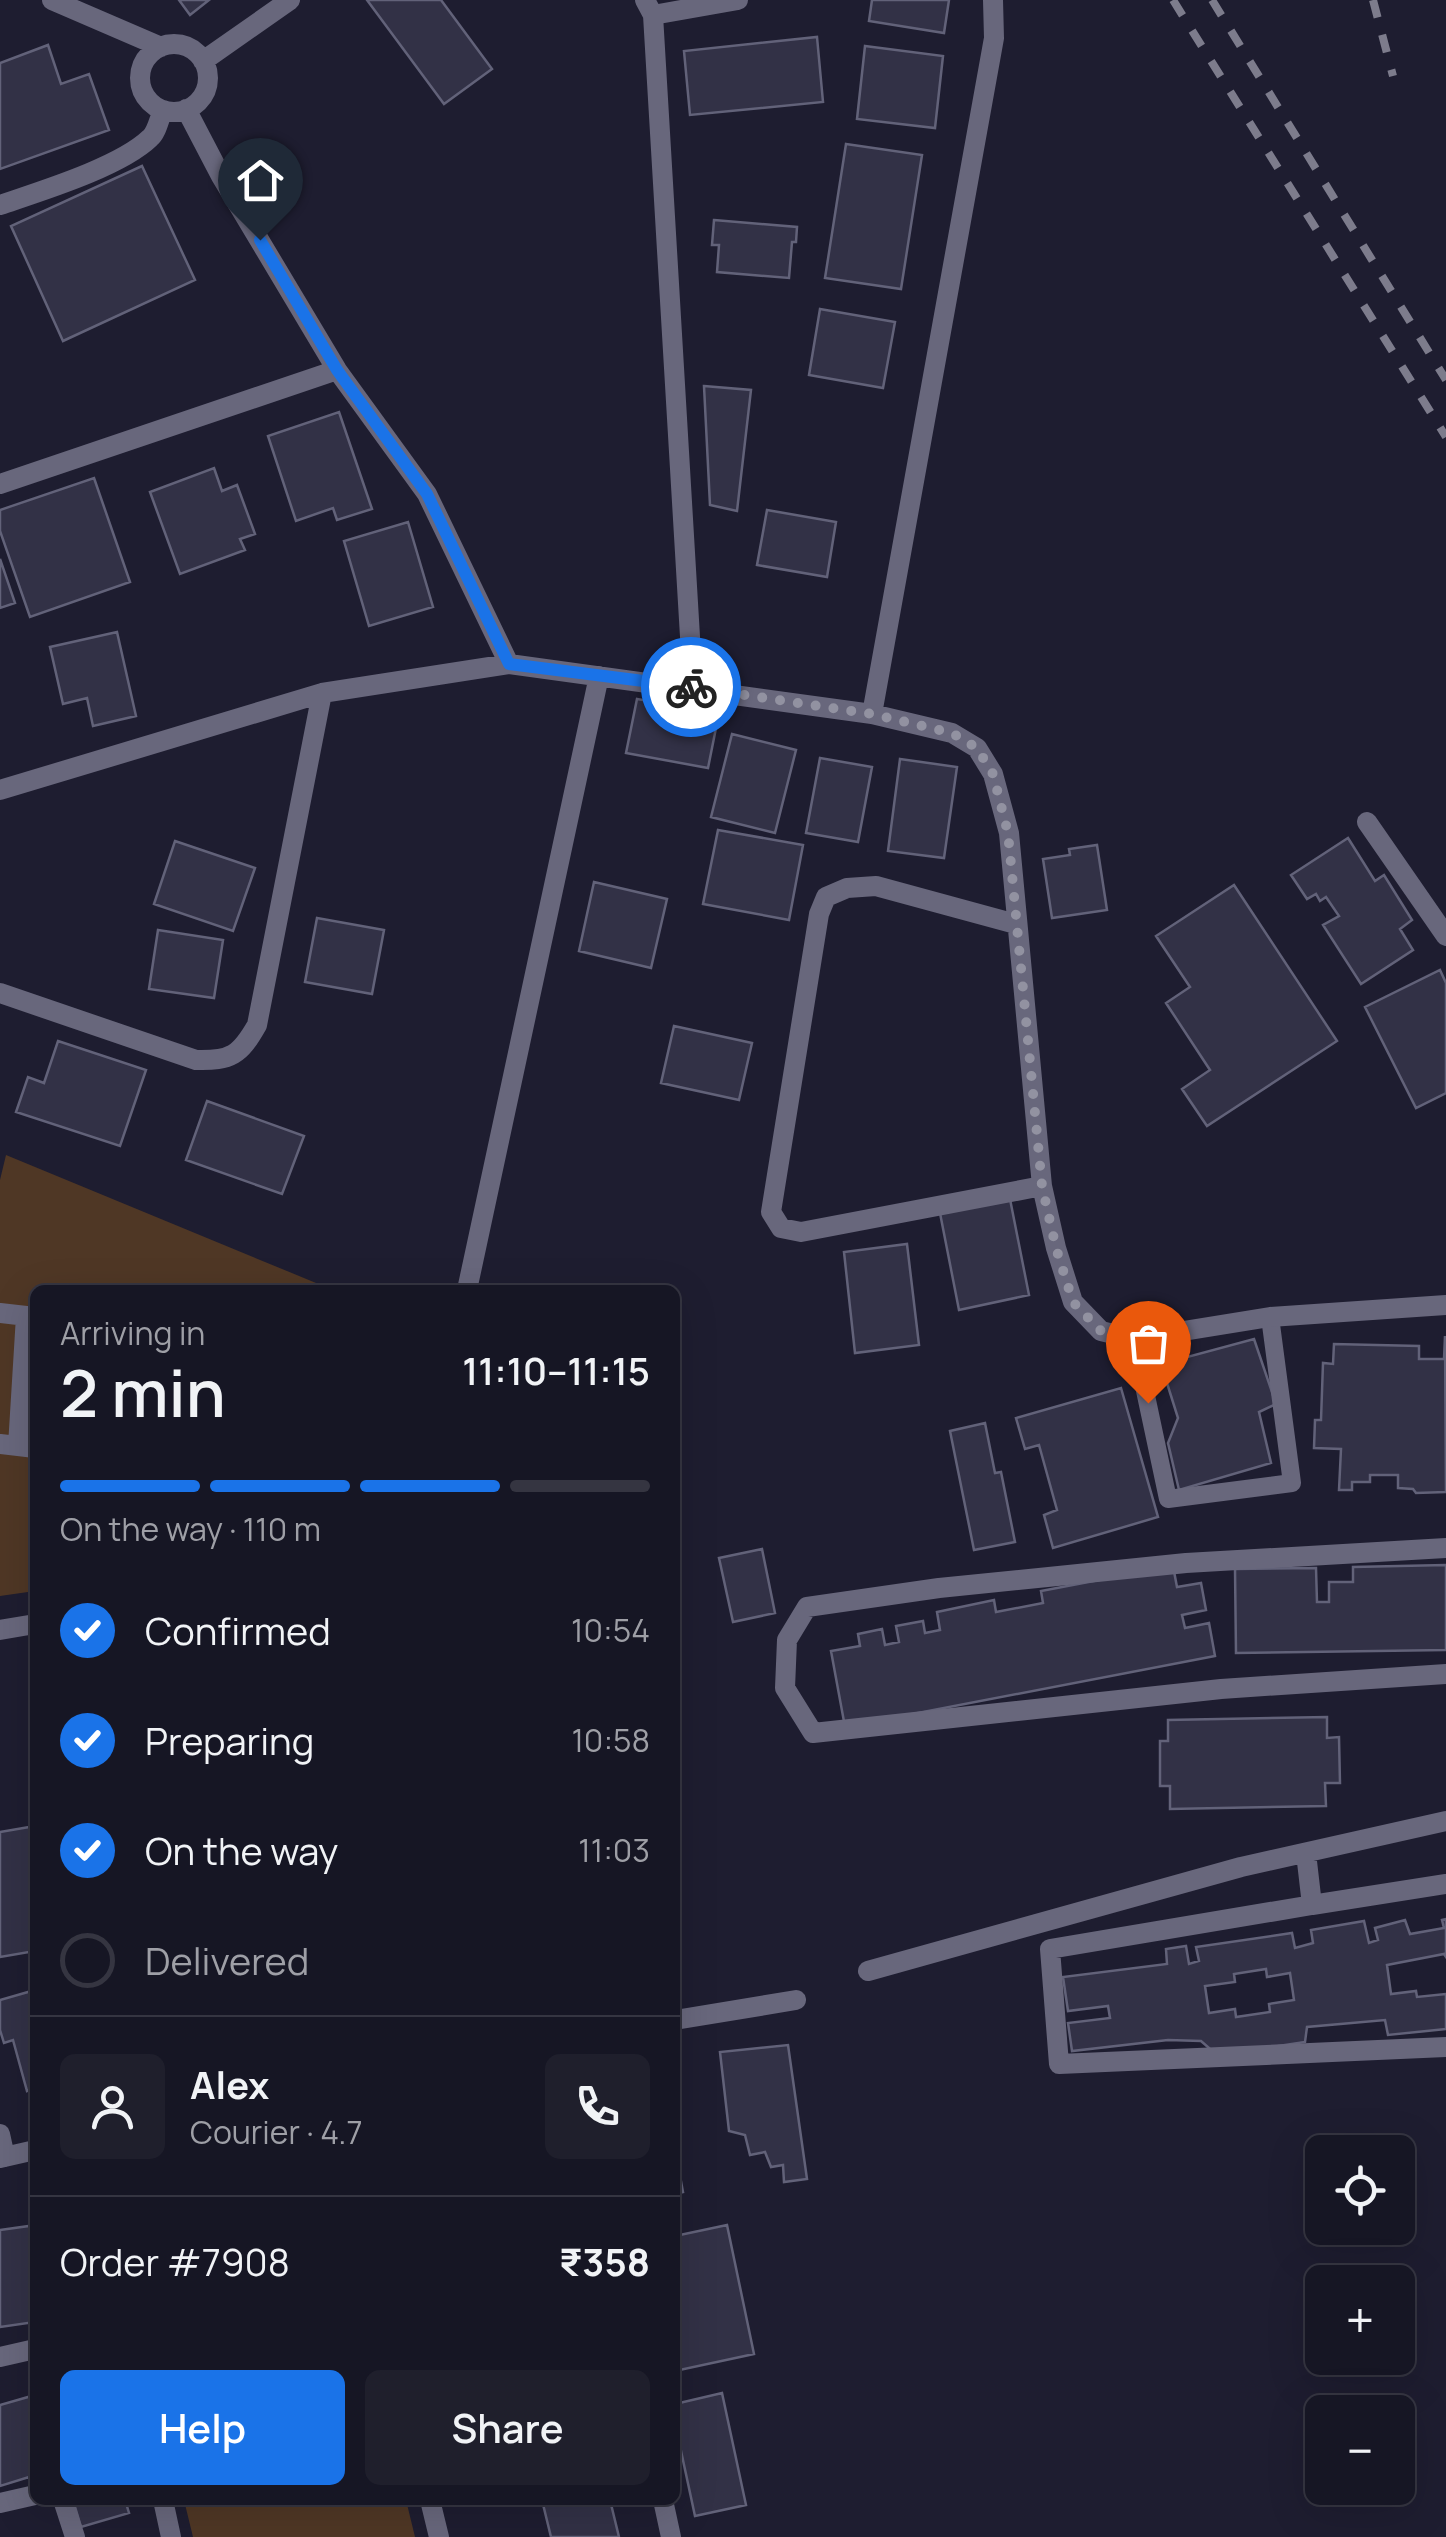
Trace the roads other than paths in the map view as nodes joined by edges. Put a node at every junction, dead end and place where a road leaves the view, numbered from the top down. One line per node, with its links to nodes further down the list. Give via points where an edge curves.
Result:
1 (52, 0): 6 (street)
2 (290, 0): 7 (street)
3 (738, 0): 5 (street)
4 (993, 0): 17 (street, via 994,38)
5 (649, 7): 15 (street)
6 (161, 47): 7 (street, via 185,46); 9 (street, via 143,63 140,79 144,94)
7 (204, 62): 8 (street, via 207,86)
8 (186, 109): 9 (street); 11 (street)
9 (162, 110): 10 (street, via 153,136 124,155)
10 (0, 204)
11 (337, 370): 12 (street); 13 (street, via 427,494)
12 (0, 484)
13 (509, 664): 14 (street); 16 (street)
14 (599, 676): 15 (street); 24 (street)
15 (693, 687): 17 (street)
16 (322, 693): 18 (street); 22 (street, via 257,1025 246,1046 224,1061 196,1060)
17 (872, 714): 20 (street, via 952,733 977,748 993,774 1008,833)
18 (0, 790)
19 (1367, 822): 21 (street)
20 (1016, 924): 23 (street); 23 (street, via 876,886 826,897 770,1212 781,1228 801,1232)
21 (1446, 936)
22 (0, 994)
23 (1042, 1186): 30 (street, via 1073,1302 1101,1331)
24 (468, 1285)
25 (1446, 1305): 28 (street)
26 (0, 1313): 27 (street)
27 (30, 1316)
28 (1270, 1316): 30 (street); 30 (lane, via 1292,1483 1168,1499)
29 (30, 1326): 31 (street)
30 (1134, 1339)
31 (18, 1446)
32 (1446, 1548): 35 (street, via 1186,1563 807,1607 787,1640 785,1688 813,1732 1221,1689)
33 (30, 1625): 34 (street)
34 (0, 1630)
35 (1446, 1674)
36 (1446, 1822): 37 (street)
37 (1306, 1853): 39 (street); 40 (street)
38 (1446, 1884): 39 (street)
39 (1312, 1906): 43 (street, via 1050,1948 1059,2064)
40 (868, 1971)
41 (796, 2000): 42 (street)
42 (680, 2019)
43 (1446, 2048)
44 (0, 2134): 46 (street)
45 (30, 2151): 46 (street)
46 (2, 2157)
47 (30, 2350): 48 (street)
48 (0, 2357)
49 (30, 2496): 50 (street)
50 (0, 2503)
51 (65, 2505): 55 (street)
52 (164, 2505): 56 (street)
53 (431, 2505): 57 (street)
54 (664, 2505): 58 (street)
55 (75, 2537)
56 (171, 2537)
57 (439, 2537)
58 (671, 2537)

